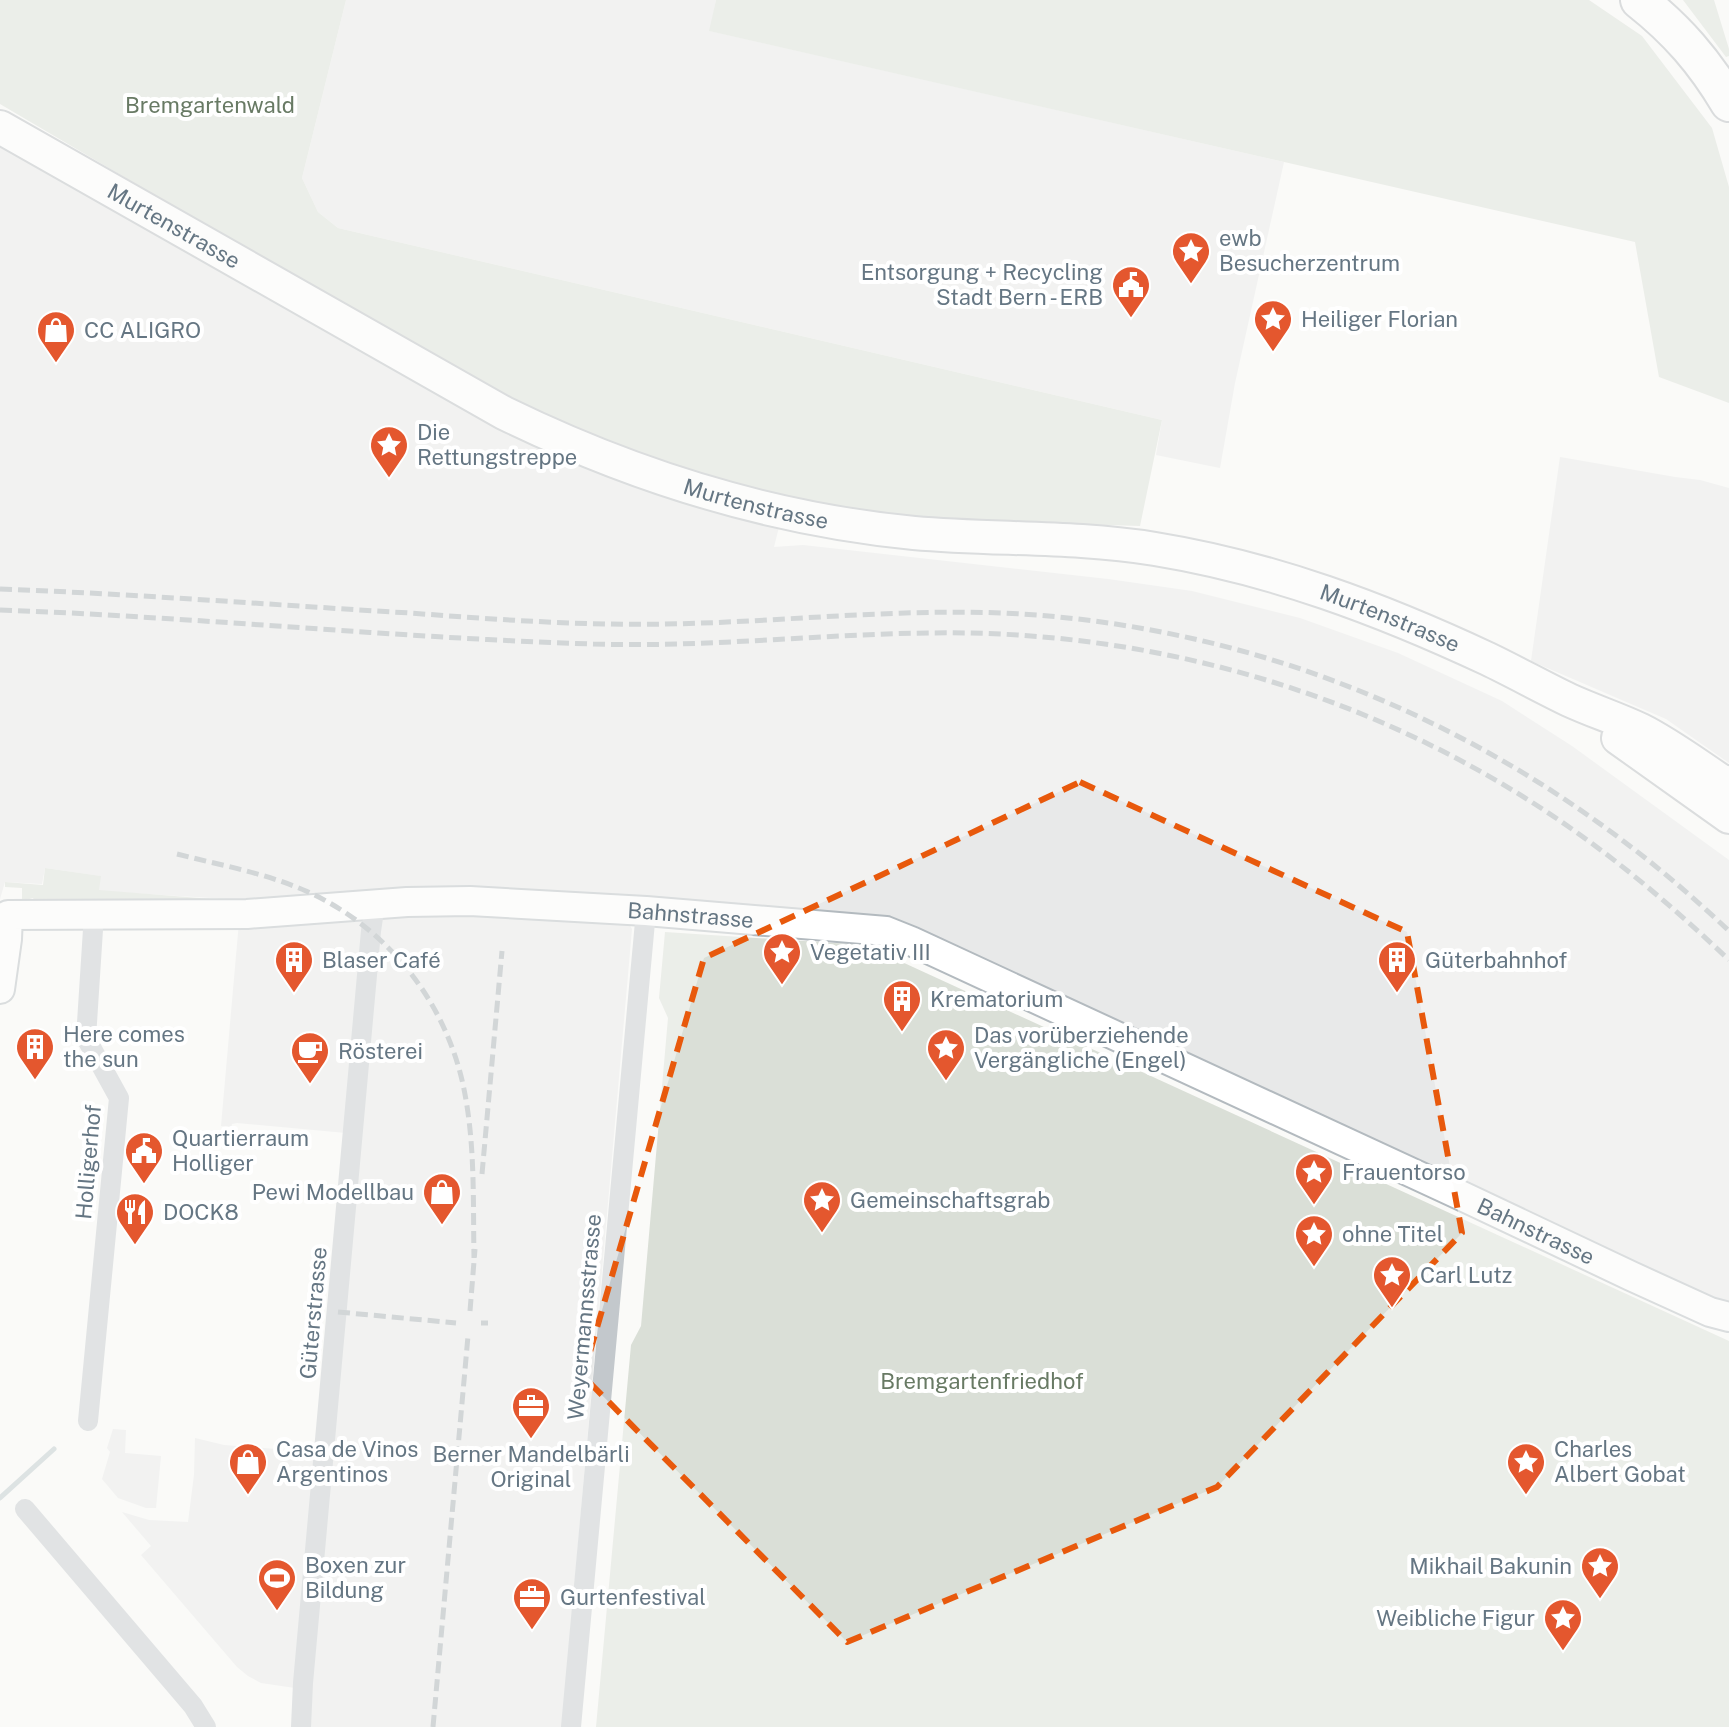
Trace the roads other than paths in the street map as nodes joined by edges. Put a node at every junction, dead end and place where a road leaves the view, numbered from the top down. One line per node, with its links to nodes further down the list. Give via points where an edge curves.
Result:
1 (1639, 0): 2 (highway, via 1683,38)
2 (1729, 103)
3 (2, 130): 4 (main road, Murtenstrasse, via 504,413 576,447 751,505 847,524 1115,543 1237,566 1313,587 1367,606 1643,731)
4 (1728, 793)
5 (375, 904): 6 (street, Bahnstrasse, via 470,901); 8 (street, Bahnstrasse, via 247,914); 14 (street, Güterstrasse)
6 (646, 911): 10 (street, Bahnstrasse, via 886,931); 15 (street, Weyermannsstrasse)
7 (4, 914): 8 (street, Bahnstrasse); 9 (street, via 7,939)
8 (94, 914): 11 (street, Holligerhof, via 86,1038 119,1098)
9 (0, 989)
10 (1729, 1317)
11 (88, 1421)
12 (25, 1509): 13 (street)
13 (206, 1727)
14 (301, 1727)
15 (571, 1727)

